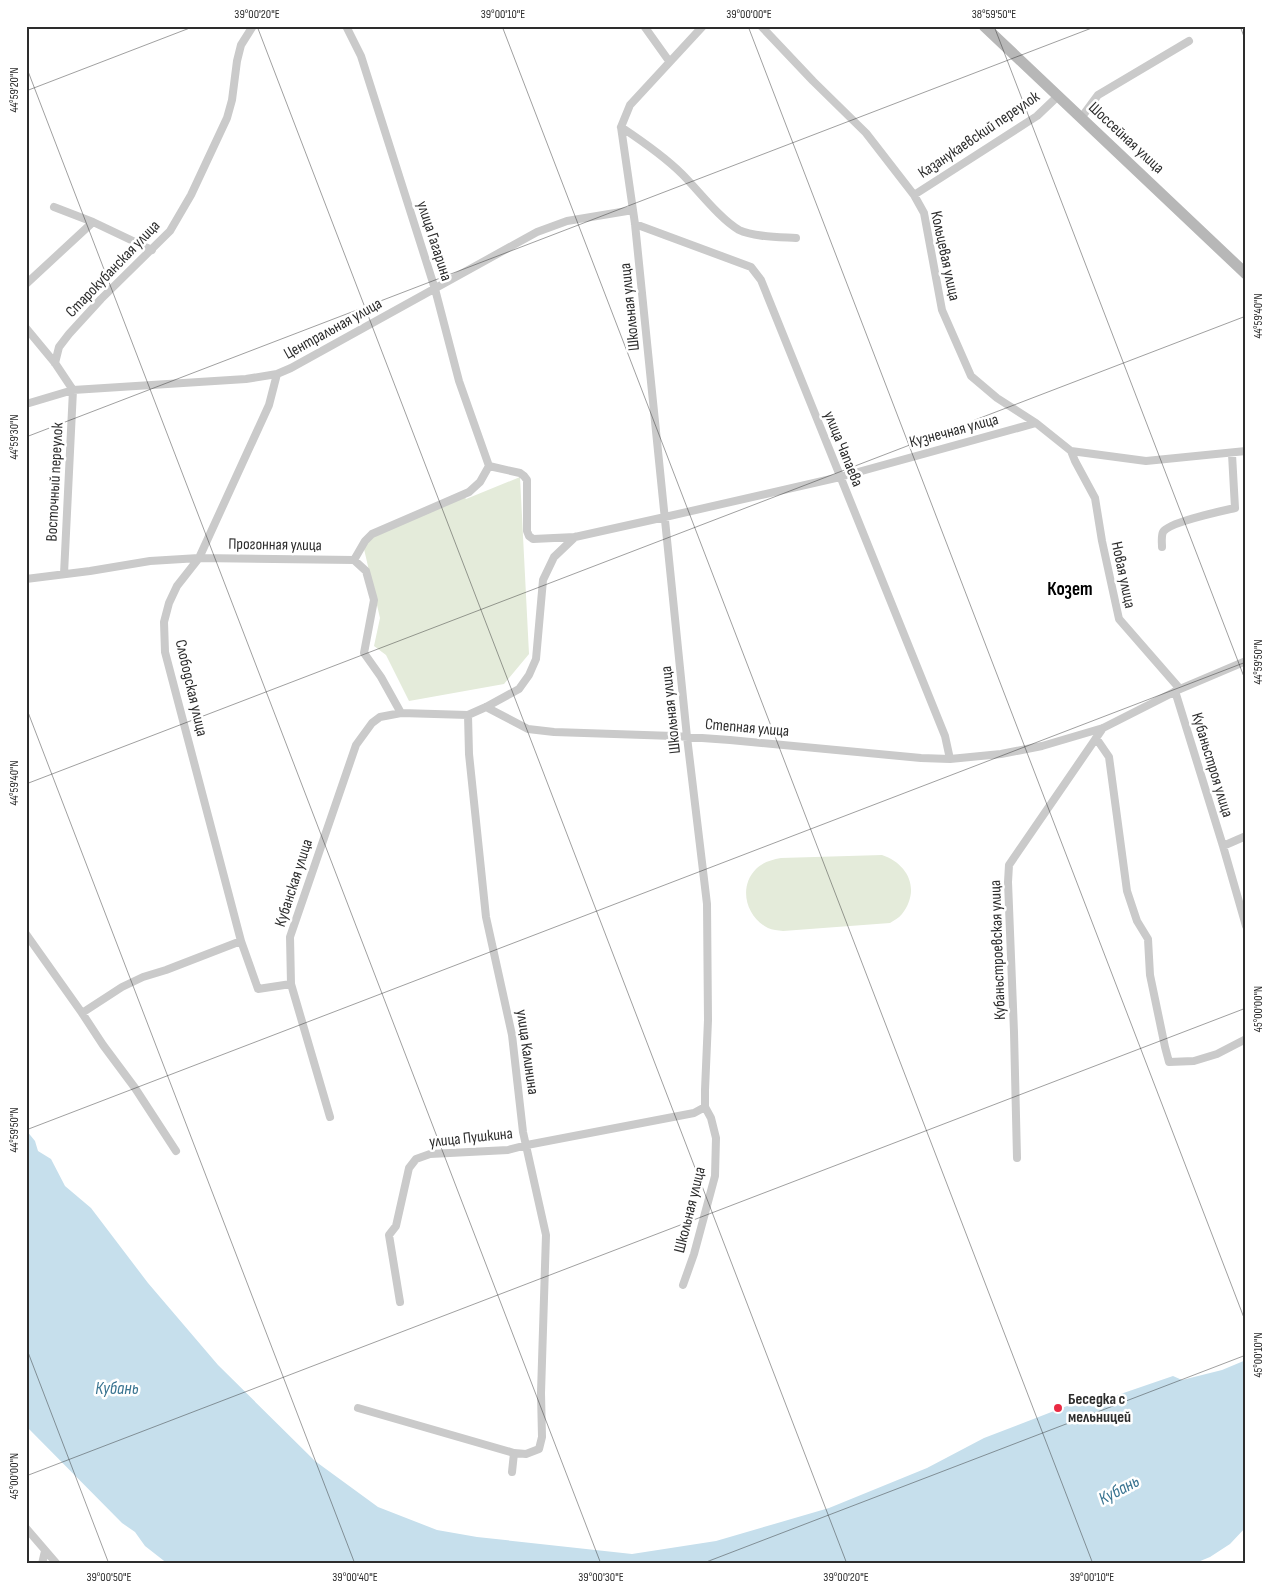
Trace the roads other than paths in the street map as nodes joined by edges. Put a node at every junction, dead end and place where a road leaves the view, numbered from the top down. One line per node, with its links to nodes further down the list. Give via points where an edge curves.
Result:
1 (253, 26): 18 (street, Старокубанская улица, via 241,45 227,118 191,195 170,231)
2 (346, 26): 21 (street, улица Гагарина, via 361,56)
3 (644, 26): 8 (street)
4 (703, 26): 8 (street)
5 (760, 26): 12 (street, Кольцевая улица, via 866,133)
6 (984, 26): 9 (street, Шоссейная улица)
7 (1189, 41): 10 (street, via 1098,95)
8 (670, 61): 11 (street, via 630,105)
9 (1058, 96): 10 (street, Шоссейная улица); 12 (street, Казанукаевский переулок, via 1037,116)
10 (1081, 118): 19 (street, Шоссейная улица)
11 (621, 128): 14 (street, Школьная улица); 17 (street, via 644,142 680,172 738,229)
12 (914, 195): 27 (street, Кольцевая улица, via 924,214 942,310 970,376)
13 (54, 207): 15 (street)
14 (634, 210): 16 (street, Школьная улица); 21 (street, Центральная улица, via 567,221 537,232)
15 (94, 222): 18 (street); 20 (street)
16 (635, 224): 32 (street, улица Чапаева, via 751,267 761,280); 33 (street, Школьная улица)
17 (796, 238)
18 (152, 250): 23 (street, Старокубанская улица, via 70,334 59,347)
19 (1246, 274)
20 (26, 284)
21 (436, 289): 24 (street, Центральная улица); 31 (street, улица Гагарина, via 459,381)
22 (26, 328): 23 (street)
23 (55, 363): 25 (street)
24 (276, 374): 25 (street, Центральная улица, via 246,379); 36 (street, Слободская улица, via 269,405)
25 (73, 390): 26 (street, Центральная улица); 38 (street, Восточный переулок)
26 (26, 404)
27 (1036, 423): 28 (street); 32 (street, Кузнечная улица)
28 (1072, 451): 30 (street, via 1146,461); 41 (street, Новая улица, via 1095,498 1119,619)
29 (1246, 452): 30 (street)
30 (1232, 454): 35 (street, via 1235,508 1173,524 1164,531)
31 (489, 466): 34 (street, Кузнечная улица, via 524,476 529,536 533,539); 37 (street, via 480,482 469,492 372,534)
32 (840, 477): 33 (street, Кузнечная улица); 48 (street, улица Чапаева, via 945,736)
33 (665, 517): 34 (street, Кузнечная улица); 46 (street, Школьная улица)
34 (575, 537): 42 (street, via 554,558 543,580 536,659 529,675 519,689)
35 (1162, 547)
36 (198, 558): 37 (street, Прогонная улица); 38 (street, Прогонная улица, via 150,561); 53 (street, Слободская улица, via 170,603 164,622 165,652)
37 (354, 560): 43 (street, via 366,571 374,600 364,654)
38 (64, 574): 39 (street, Прогонная улица)
39 (26, 579)
40 (1246, 661): 41 (street)
41 (1178, 690): 45 (street, Степная улица); 50 (street, Кубаньстроя улица)
42 (486, 707): 44 (street); 46 (street, Степная улица, via 528,729)
43 (401, 713): 44 (street, Кубанская улица); 54 (street, Кубанская улица, via 372,723 356,744 290,937)
44 (468, 715): 59 (street, улица Калинина, via 486,918 512,1035)
45 (1103, 728): 47 (street, Кубаньстроевская улица); 48 (street, Степная улица, via 1042,746)
46 (688, 737): 48 (street, Степная улица); 57 (street, Школьная улица, via 707,904)
47 (1096, 738): 56 (street, via 1109,757 1127,891 1137,921 1148,938 1150,976 1169,1062 1194,1061 1217,1054); 61 (street, Кубаньстроевская улица, via 1009,865)
48 (950, 759)
49 (1246, 836): 50 (street)
50 (1223, 846): 51 (street, Кубаньстроя улица)
51 (1246, 926)
52 (26, 934): 55 (street)
53 (241, 941): 54 (street, Слободская улица, via 258,989); 55 (street, via 143,977)
54 (291, 984): 58 (street, Кубанская улица)
55 (82, 1013): 60 (street)
56 (1246, 1039)
57 (705, 1107): 59 (street, улица Пушкина, via 694,1113); 62 (street, Школьная улица, via 716,1138 715,1176)
58 (330, 1117)
59 (527, 1146): 63 (street, улица Пушкина, via 430,1154 416,1159 409,1168 396,1226 389,1235); 65 (street, улица Калинина, via 546,1235 542,1437 539,1449 526,1454)
60 (176, 1151)
61 (1017, 1158)
62 (684, 1285)
63 (400, 1302)
64 (358, 1408): 65 (street)
65 (514, 1453): 66 (street)
66 (512, 1472)
67 (26, 1528): 68 (street)
68 (45, 1551): 69 (street); 70 (street)
69 (42, 1564)
70 (57, 1564)

